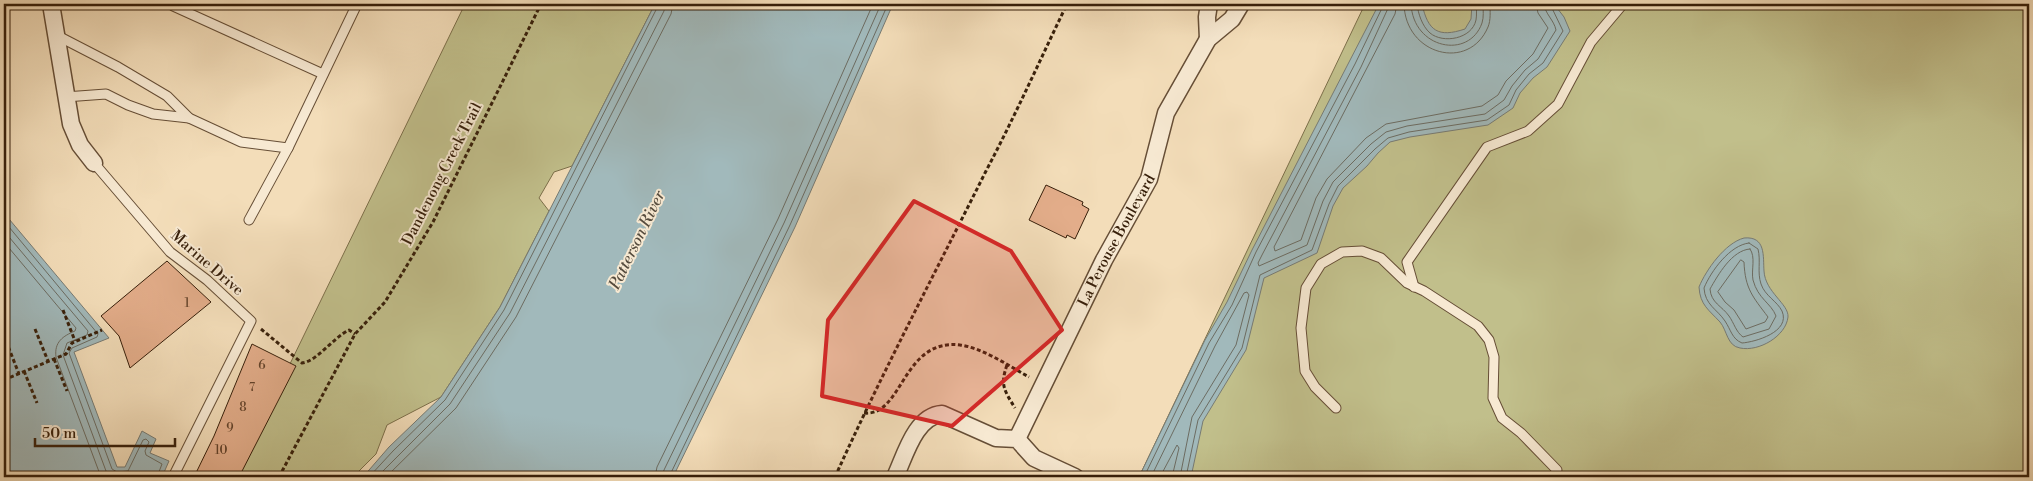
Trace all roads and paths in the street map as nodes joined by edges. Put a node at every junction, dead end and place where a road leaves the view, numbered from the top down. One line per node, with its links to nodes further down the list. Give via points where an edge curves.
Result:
1 (51, 4): 9 (street)
2 (357, 4): 11 (lane)
3 (541, 4): 22 (path, Dandenong Creek Trail, via 433,222 385,302)
4 (1067, 4): 36 (path)
5 (1209, 4): 10 (street)
6 (1241, 4): 10 (street, La Perouse Boulevard, via 1232,19)
7 (1623, 4): 17 (lane, via 1591,42 1558,104 1528,131 1487,147 1406,262)
8 (173, 6): 11 (lane)
9 (56, 35): 12 (street); 13 (lane, via 167,96)
10 (1208, 40): 31 (street, La Perouse Boulevard, via 1165,116 1149,179 1107,254)
11 (323, 74): 14 (lane)
12 (65, 97): 13 (lane, via 106,94 154,114); 15 (street, via 70,124 80,146)
13 (188, 118): 14 (lane, via 241,142)
14 (288, 148): 16 (lane)
15 (94, 163): 19 (lane, Marine Drive, via 170,252 207,280)
16 (249, 220)
17 (1414, 287): 35 (lane, via 1406,284 1381,258 1362,251 1342,252 1321,264 1306,288 1300,328 1305,371 1315,387); 40 (lane, via 1478,326 1489,340 1494,357 1493,398 1502,418)
18 (62, 310): 23 (path)
19 (251, 321): 22 (path, via 302,363 311,360 341,334 349,330); 41 (lane)
20 (35, 329): 26 (path)
21 (102, 330): 23 (path)
22 (355, 334): 42 (path, Dandenong Creek Trail)
23 (75, 341): 25 (path, via 66,354)
24 (6, 342): 29 (path)
25 (54, 359): 26 (path); 32 (path)
26 (48, 361): 28 (path)
27 (1007, 365): 31 (path); 36 (path, via 969,347 951,345 932,349 919,357 884,409); 37 (path, via 1002,380 1004,391 1016,410)
28 (24, 371): 29 (path); 33 (path)
29 (19, 374): 30 (path)
30 (4, 380)
31 (1043, 384): 37 (street, La Perouse Boulevard)
32 (67, 391)
33 (37, 404)
34 (4, 407): 38 (path)
35 (1336, 408)
36 (864, 414): 43 (path)
37 (1028, 415): 39 (street, La Perouse Boulevard)
38 (9, 419)
39 (1016, 438): 44 (street, via 996,438 942,414 932,416 919,427); 45 (street, via 1034,458)
40 (1557, 470)
41 (173, 477)
42 (279, 477)
43 (835, 477)
44 (896, 477)
45 (1074, 477)

